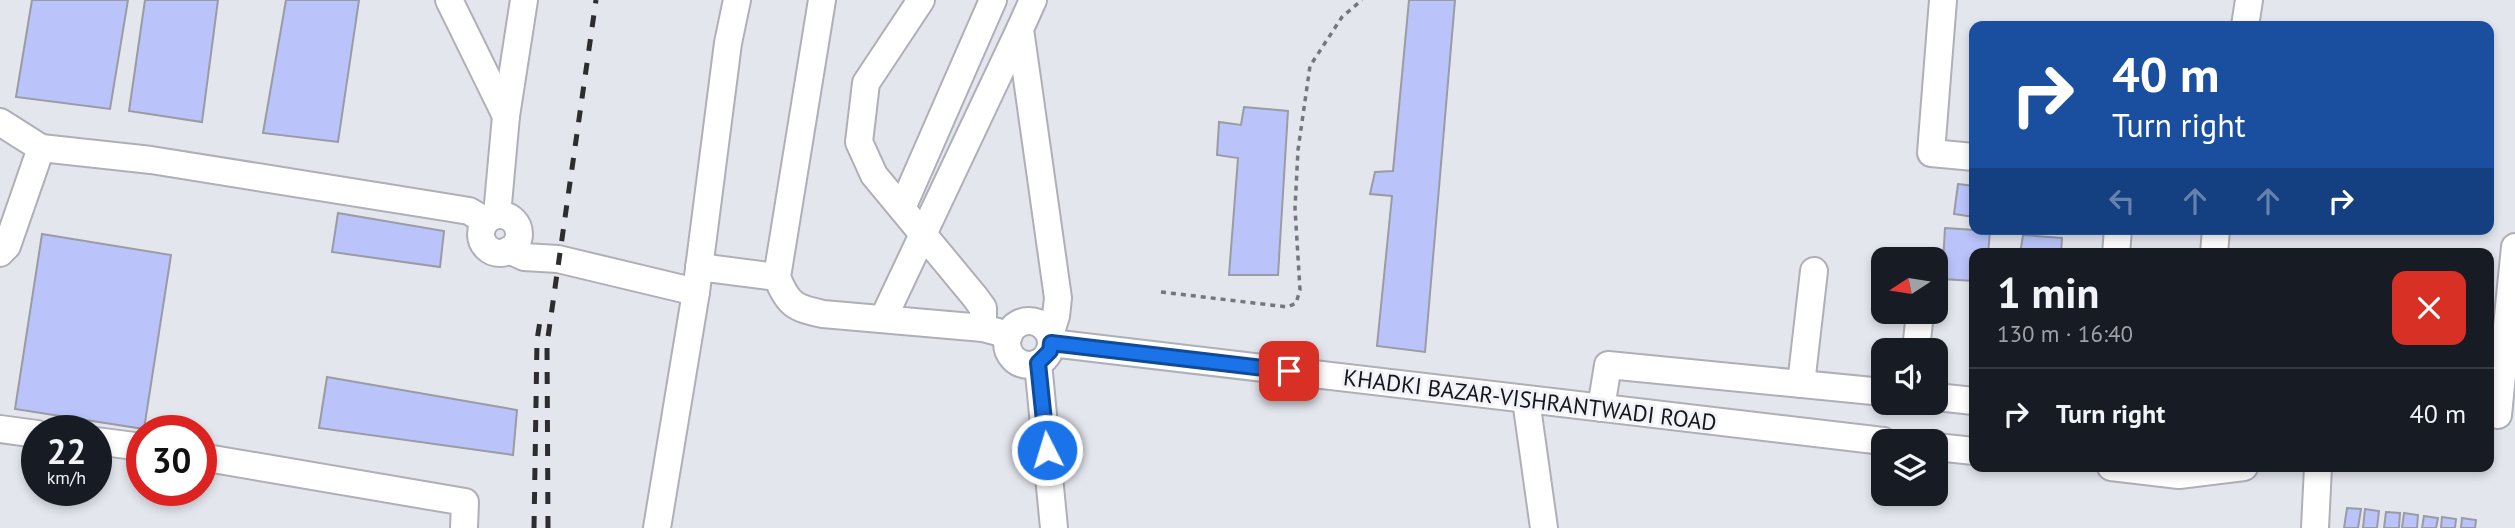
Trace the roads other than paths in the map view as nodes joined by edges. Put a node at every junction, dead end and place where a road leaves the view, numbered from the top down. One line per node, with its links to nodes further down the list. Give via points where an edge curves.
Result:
1 (449, 0): 12 (street)
2 (524, 0): 12 (street)
3 (737, 0): 23 (street)
4 (822, 0): 22 (street)
5 (921, 0): 16 (street, via 866,83 860,116 859,142 874,175)
6 (993, 0): 16 (street)
7 (1034, 0): 11 (street)
8 (1943, 0): 15 (street, via 1931,153)
9 (2249, 0): 10 (street)
10 (2246, 21)
11 (1020, 29): 18 (street); 27 (street, via 1058,298)
12 (506, 116): 17 (street)
13 (0, 122): 14 (street)
14 (41, 148): 17 (street, via 151,160); 20 (street, via 7,246)
15 (1969, 157)
16 (902, 208): 18 (street)
17 (491, 218): 23 (street, via 481,235 495,252 509,250 524,257)
18 (923, 237): 24 (street); 25 (street, via 975,297 982,308)
19 (2515, 247): 34 (street)
20 (0, 253)
21 (1814, 271): 28 (street)
22 (777, 277): 23 (street); 24 (street, via 785,296 798,309)
23 (698, 280): 45 (street)
24 (883, 319): 25 (street)
25 (983, 328): 26 (street)
26 (1009, 335): 27 (street, via 1014,327 1030,321 1045,328); 27 (street, via 1007,343 1021,363)
27 (1046, 347): 31 (street, KHADKI BAZAR-VISHRANTWADI ROAD); 46 (street)
28 (1801, 384): 29 (street); 33 (street, via 1608,365)
29 (1871, 391)
30 (1948, 398): 32 (street)
31 (1526, 400): 33 (street, KHADKI BAZAR-VISHRANTWADI ROAD); 47 (street)
32 (1969, 400)
33 (1601, 408): 37 (street, KHADKI BAZAR-VISHRANTWADI ROAD)
34 (2500, 416)
35 (0, 429): 36 (street)
36 (21, 431)
37 (1871, 440)
38 (1948, 449): 39 (street)
39 (1969, 451)
40 (217, 460): 44 (street, via 465,502)
41 (2154, 472): 42 (street)
42 (2205, 472)
43 (2318, 472): 48 (street)
44 (464, 528)
45 (657, 528)
46 (1054, 528)
47 (1544, 528)
48 (2315, 528)

